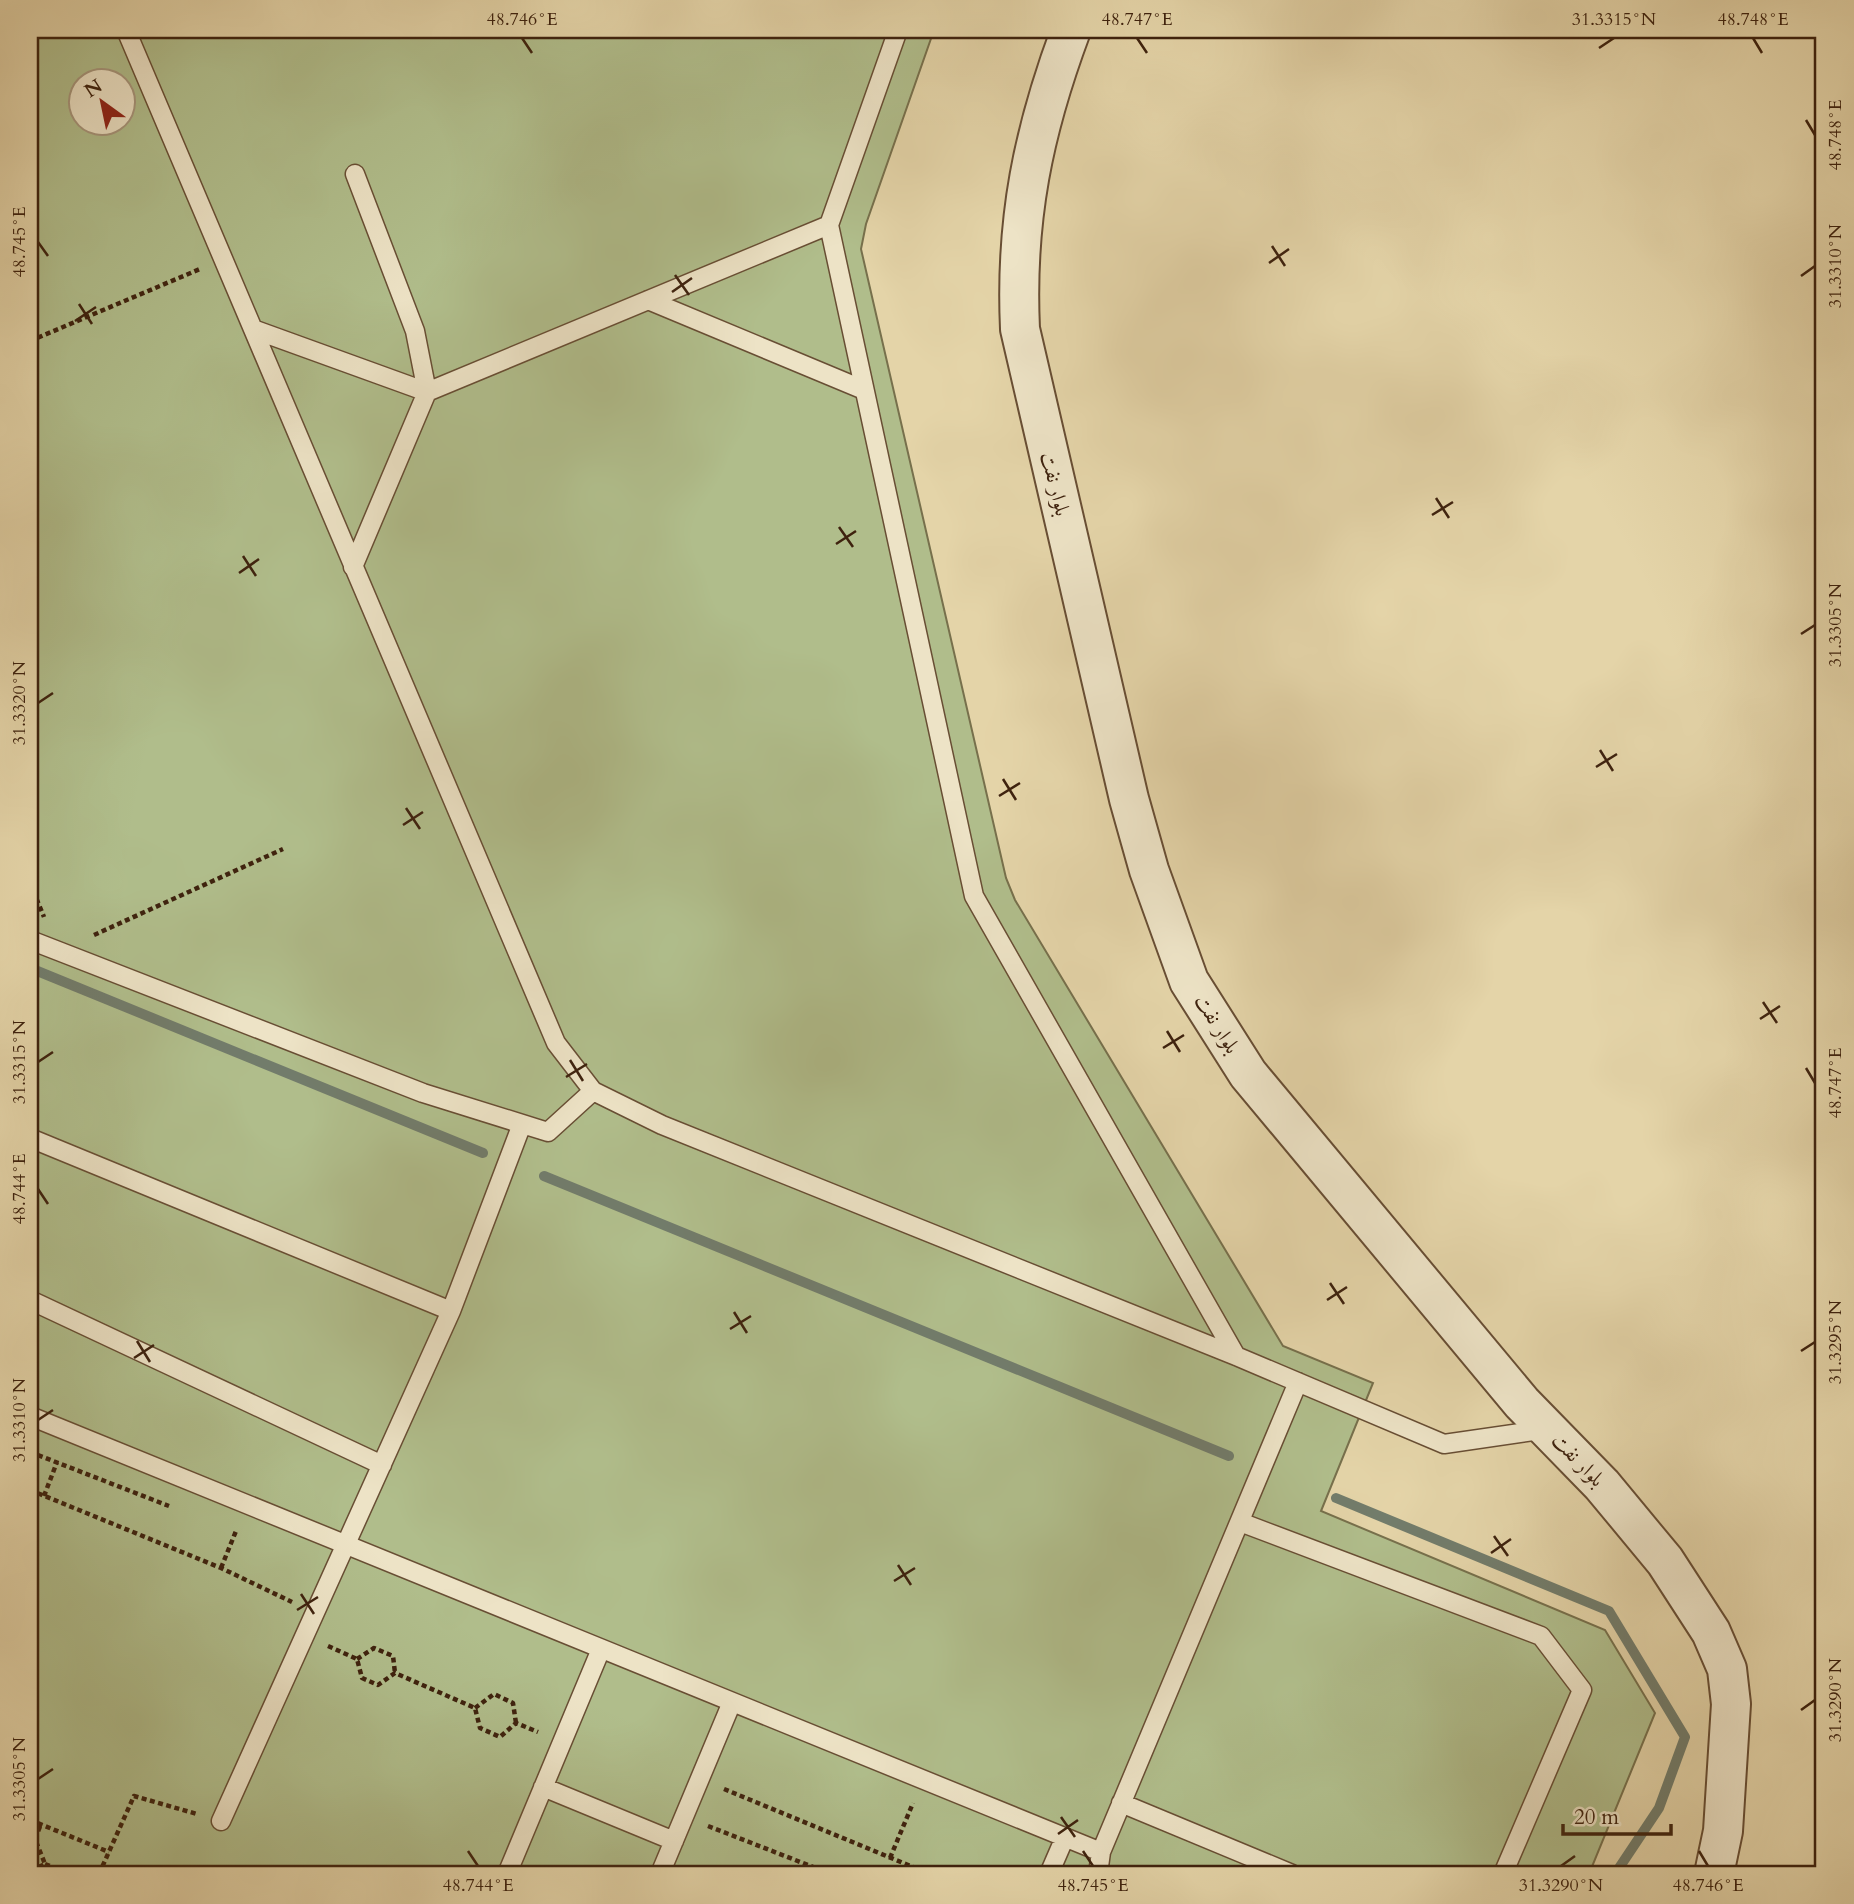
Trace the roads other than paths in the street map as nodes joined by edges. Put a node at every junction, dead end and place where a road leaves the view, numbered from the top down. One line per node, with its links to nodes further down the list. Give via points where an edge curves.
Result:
1 (126, 30): 7 (lane)
2 (898, 30): 5 (lane)
3 (1071, 30): 20 (street, بلوار نفت, via 1040,117 1029,175 1019,255 1020,329 1129,799 1153,882 1189,981 1248,1074)
4 (355, 174): 9 (lane, via 415,331)
5 (829, 225): 6 (lane); 8 (lane)
6 (648, 300): 8 (lane); 9 (lane)
7 (253, 329): 9 (lane); 10 (lane)
8 (864, 390): 17 (lane, via 974,896)
9 (427, 392): 10 (lane)
10 (354, 567): 12 (lane, via 556,1043)
11 (30, 940): 13 (lane, via 423,1093)
12 (593, 1091): 13 (lane, via 548,1132); 17 (lane, via 662,1125)
13 (522, 1124): 16 (lane)
14 (30, 1138): 16 (lane)
15 (30, 1300): 21 (lane)
16 (451, 1311): 21 (lane)
17 (1236, 1356): 18 (lane)
18 (1298, 1382): 20 (lane, via 1444,1444); 22 (lane)
19 (30, 1416): 23 (lane)
20 (1548, 1429): 38 (street, بلوار نفت, via 1665,1561 1711,1632 1727,1669 1729,1756)
21 (382, 1465): 23 (lane)
22 (1240, 1522): 27 (lane); 37 (lane, via 1541,1636 1582,1690)
23 (346, 1545): 24 (lane); 28 (lane)
24 (601, 1649): 25 (lane); 26 (lane)
25 (732, 1702): 29 (lane); 30 (lane)
26 (543, 1787): 30 (lane); 32 (lane)
27 (1121, 1803): 31 (lane); 36 (lane)
28 (221, 1821)
29 (1065, 1837): 31 (lane); 34 (lane)
30 (674, 1842): 33 (lane)
31 (1101, 1852): 35 (lane)
32 (507, 1874)
33 (660, 1874)
34 (1049, 1874)
35 (1098, 1874)
36 (1292, 1874)
37 (1503, 1874)
38 (1714, 1874)

